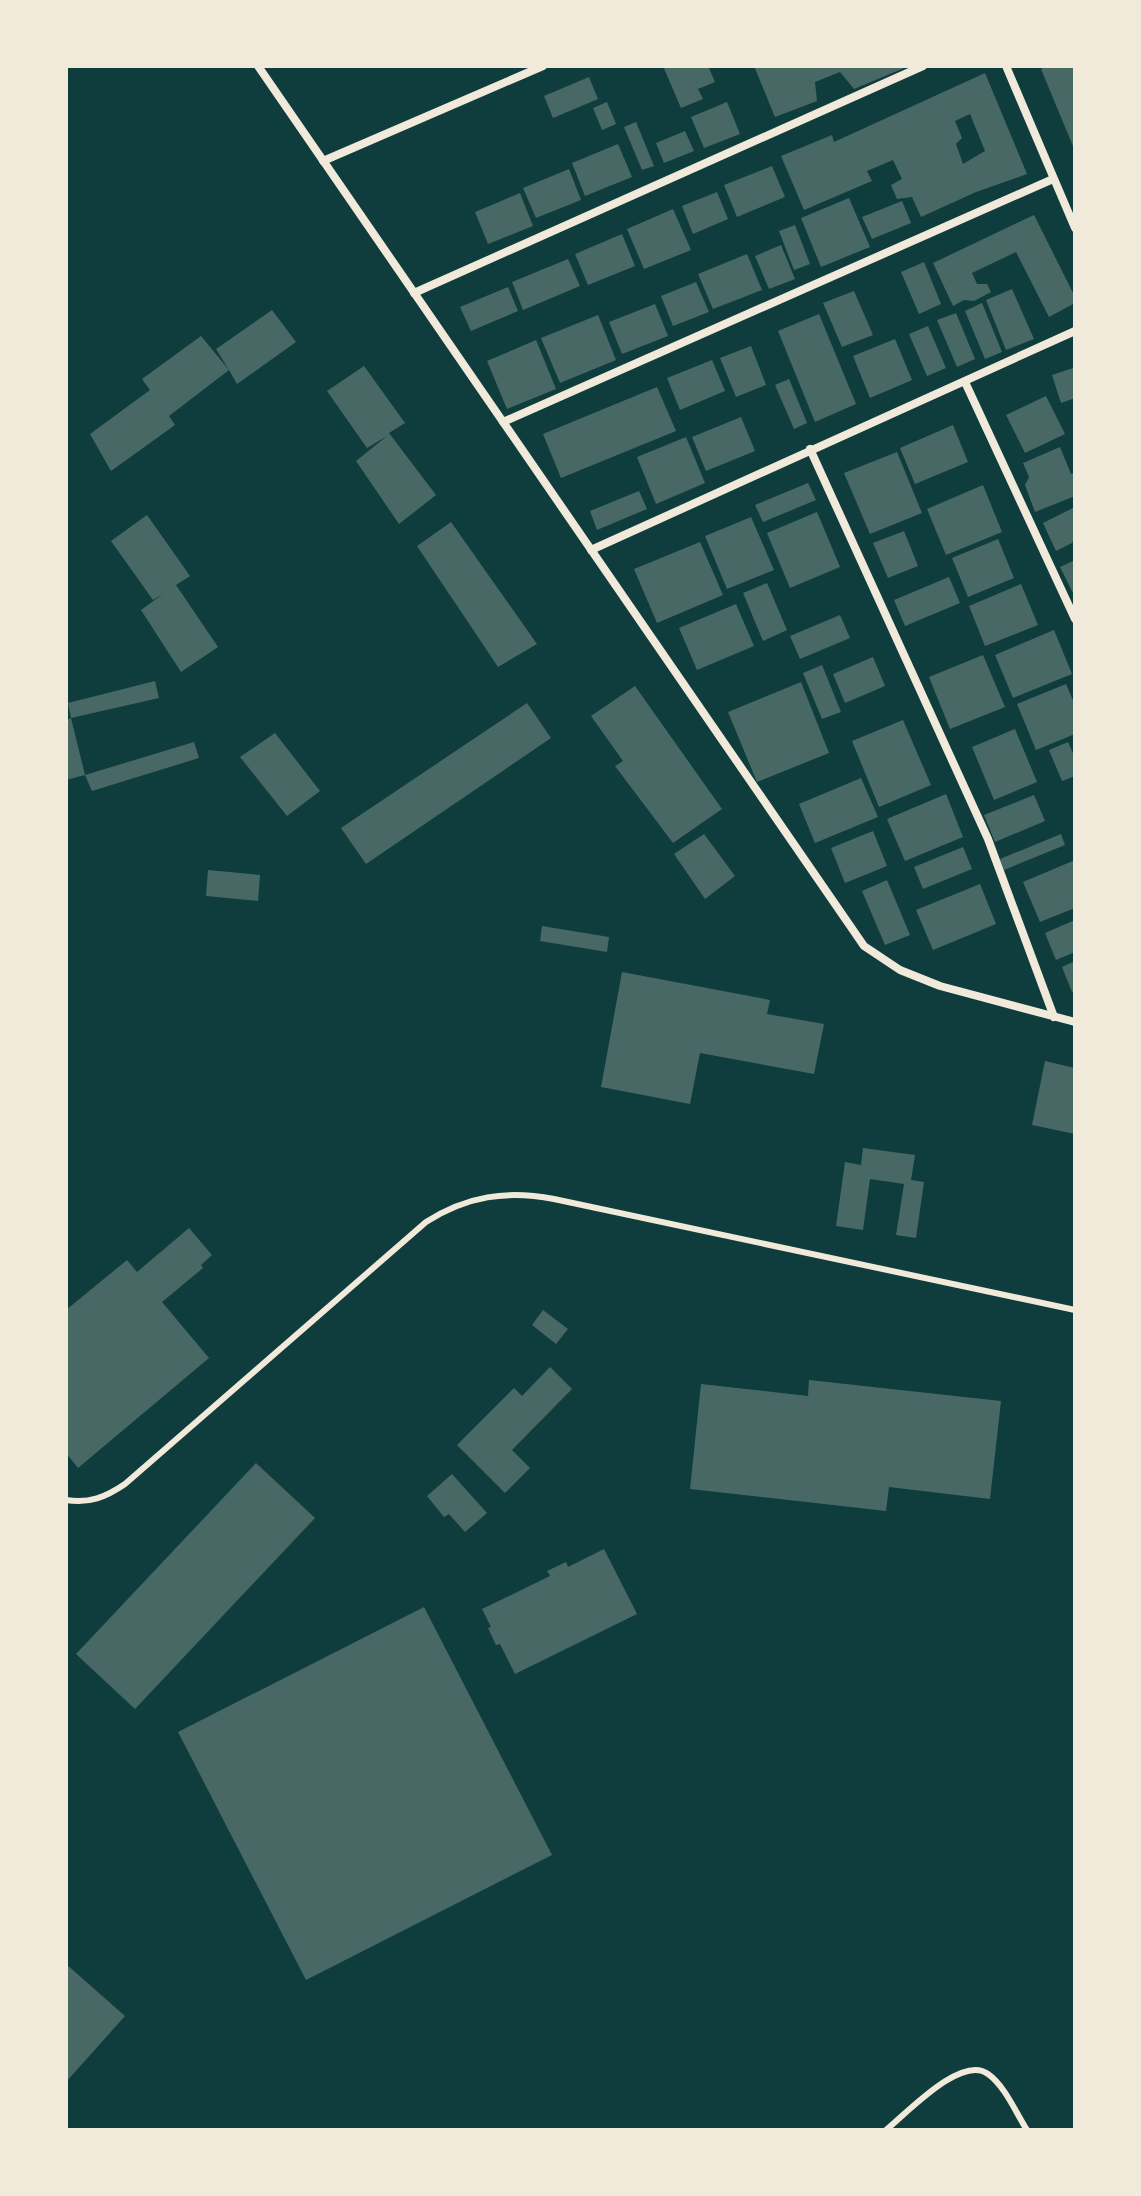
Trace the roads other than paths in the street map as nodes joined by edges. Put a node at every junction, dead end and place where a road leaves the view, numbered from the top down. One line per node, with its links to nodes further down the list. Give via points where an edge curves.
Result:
1 (258, 66): 5 (street)
2 (543, 66): 5 (street)
3 (923, 66): 8 (street)
4 (1006, 66): 6 (street)
5 (323, 161): 8 (street)
6 (1053, 179): 7 (street); 11 (street)
7 (1075, 228)
8 (414, 293): 11 (street)
9 (1075, 331): 10 (street)
10 (965, 382): 12 (street); 14 (street)
11 (503, 422): 13 (street)
12 (810, 449): 13 (street); 15 (street, via 988,839)
13 (591, 550): 15 (street, via 864,946 900,970 940,986)
14 (1075, 619)
15 (1054, 1017): 16 (street)
16 (1075, 1022)
17 (1075, 1310): 18 (lane, via 554,1199 487,1196 426,1222 125,1484 99,1499)
18 (66, 1500)
19 (886, 2130): 20 (lane, via 949,2078 975,2067 998,2085)
20 (1027, 2130)

